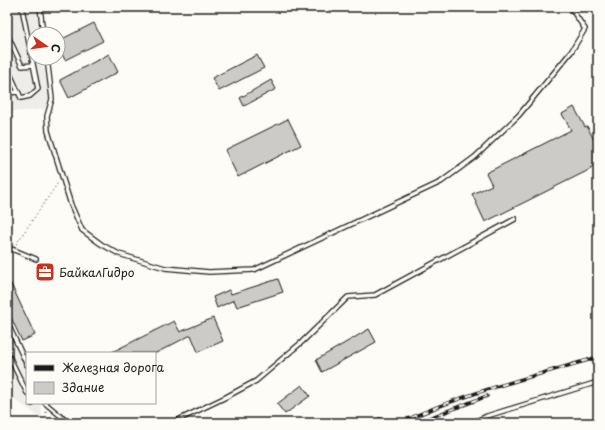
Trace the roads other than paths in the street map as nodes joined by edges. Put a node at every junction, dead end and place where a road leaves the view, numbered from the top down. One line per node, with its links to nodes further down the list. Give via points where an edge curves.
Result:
1 (40, 7): 4 (lane)
2 (570, 7): 9 (lane, via 585,28 571,52 519,115 475,156 441,182 254,270 209,272 164,268 118,254 82,230 71,206 48,131 47,116 52,98)
3 (22, 8): 5 (lane)
4 (42, 26)
5 (26, 29)
6 (7, 34): 7 (lane, via 22,66)
7 (26, 66)
8 (33, 66): 11 (lane, via 38,89 30,96 21,98)
9 (47, 66)
10 (7, 67): 11 (lane)
11 (18, 92): 12 (lane)
12 (7, 93)
13 (515, 218): 23 (lane, via 375,295 348,297 302,342 256,381)
14 (7, 247): 15 (lane)
15 (36, 259)
16 (7, 322): 18 (lane)
17 (7, 352): 20 (lane)
18 (26, 363)
19 (598, 382): 24 (lane, via 487,416)
20 (26, 391)
21 (46, 404): 22 (lane)
22 (69, 423)
23 (172, 423)
24 (472, 423)

